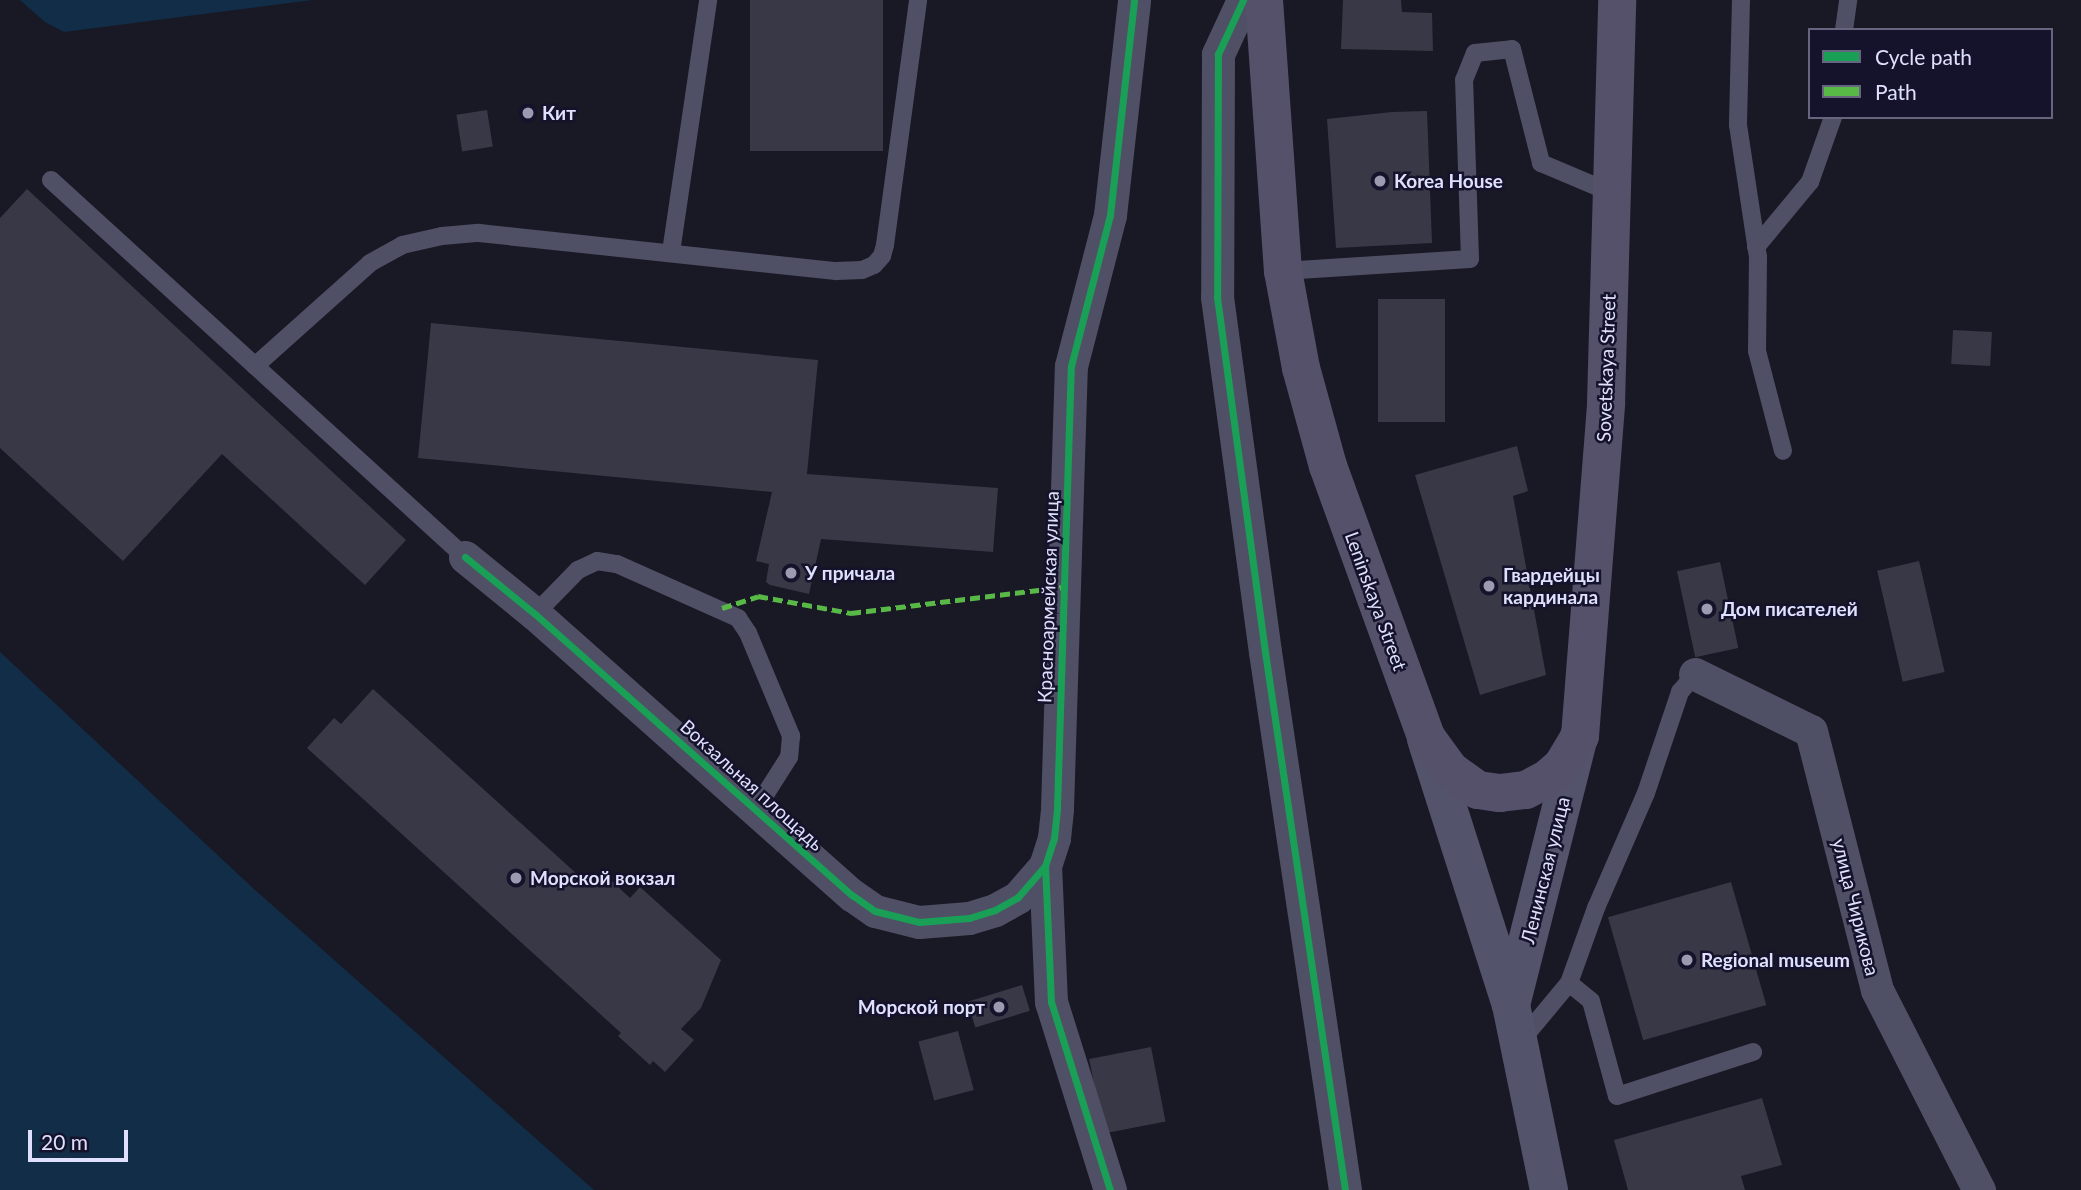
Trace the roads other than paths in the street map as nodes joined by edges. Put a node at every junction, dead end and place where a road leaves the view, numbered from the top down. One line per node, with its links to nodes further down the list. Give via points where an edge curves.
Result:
1 (708, 0): 14 (lane)
2 (918, 0): 14 (lane, via 880,260 862,270 836,271)
3 (1134, 0): 24 (street, Красноармейская улица, via 1110,215 1072,366 1057,808)
4 (1243, 0): 30 (street, via 1218,54 1217,297)
5 (1264, 0): 15 (main road, Leninskaya Street)
6 (1617, 0): 12 (main road, Sovetskaya Street)
7 (1741, 0): 13 (lane, via 1738,124)
8 (1848, 0): 9 (lane)
9 (1844, 28)
10 (1832, 119): 13 (lane, via 1810,182)
11 (51, 180): 16 (lane)
12 (1612, 192): 15 (lane, via 1541,163 1513,49 1475,53 1464,80 1470,259); 21 (main road, Sovetskaya Street, via 1606,403)
13 (1756, 247): 17 (lane, via 1757,351)
14 (671, 252): 16 (lane, via 479,233 422,239 370,263)
15 (1283, 271): 22 (main road, Leninskaya Street, via 1301,368 1328,466)
16 (255, 366): 18 (lane)
17 (1783, 451)
18 (465, 557): 19 (street, Вокзальная площадь)
19 (535, 614): 23 (street, Вокзальная площадь); 23 (lane, via 578,570 597,561 617,564 738,618 791,736 789,757)
20 (1695, 674): 25 (lane, via 1680,692 1646,793); 32 (street, улица Чирикова, via 1811,732 1877,990)
21 (1580, 736): 22 (main road, via 1562,766 1547,779 1526,790 1500,793 1478,790 1450,770); 26 (main road, Ленинская улица)
22 (1426, 737): 26 (main road, Leninskaya Street)
23 (757, 809): 24 (street, Вокзальная площадь, via 859,901 905,920 942,922 986,913 1018,897)
24 (1045, 866): 29 (street, Красноармейская улица, via 1051,1002)
25 (1569, 983): 27 (lane); 28 (lane, via 1591,1001 1617,1096)
26 (1511, 1005): 27 (main road, Leninskaya Street)
27 (1519, 1043): 31 (main road, Leninskaya Street)
28 (1753, 1052)
29 (1110, 1190)
30 (1345, 1190)
31 (1549, 1190)
32 (1979, 1190)

